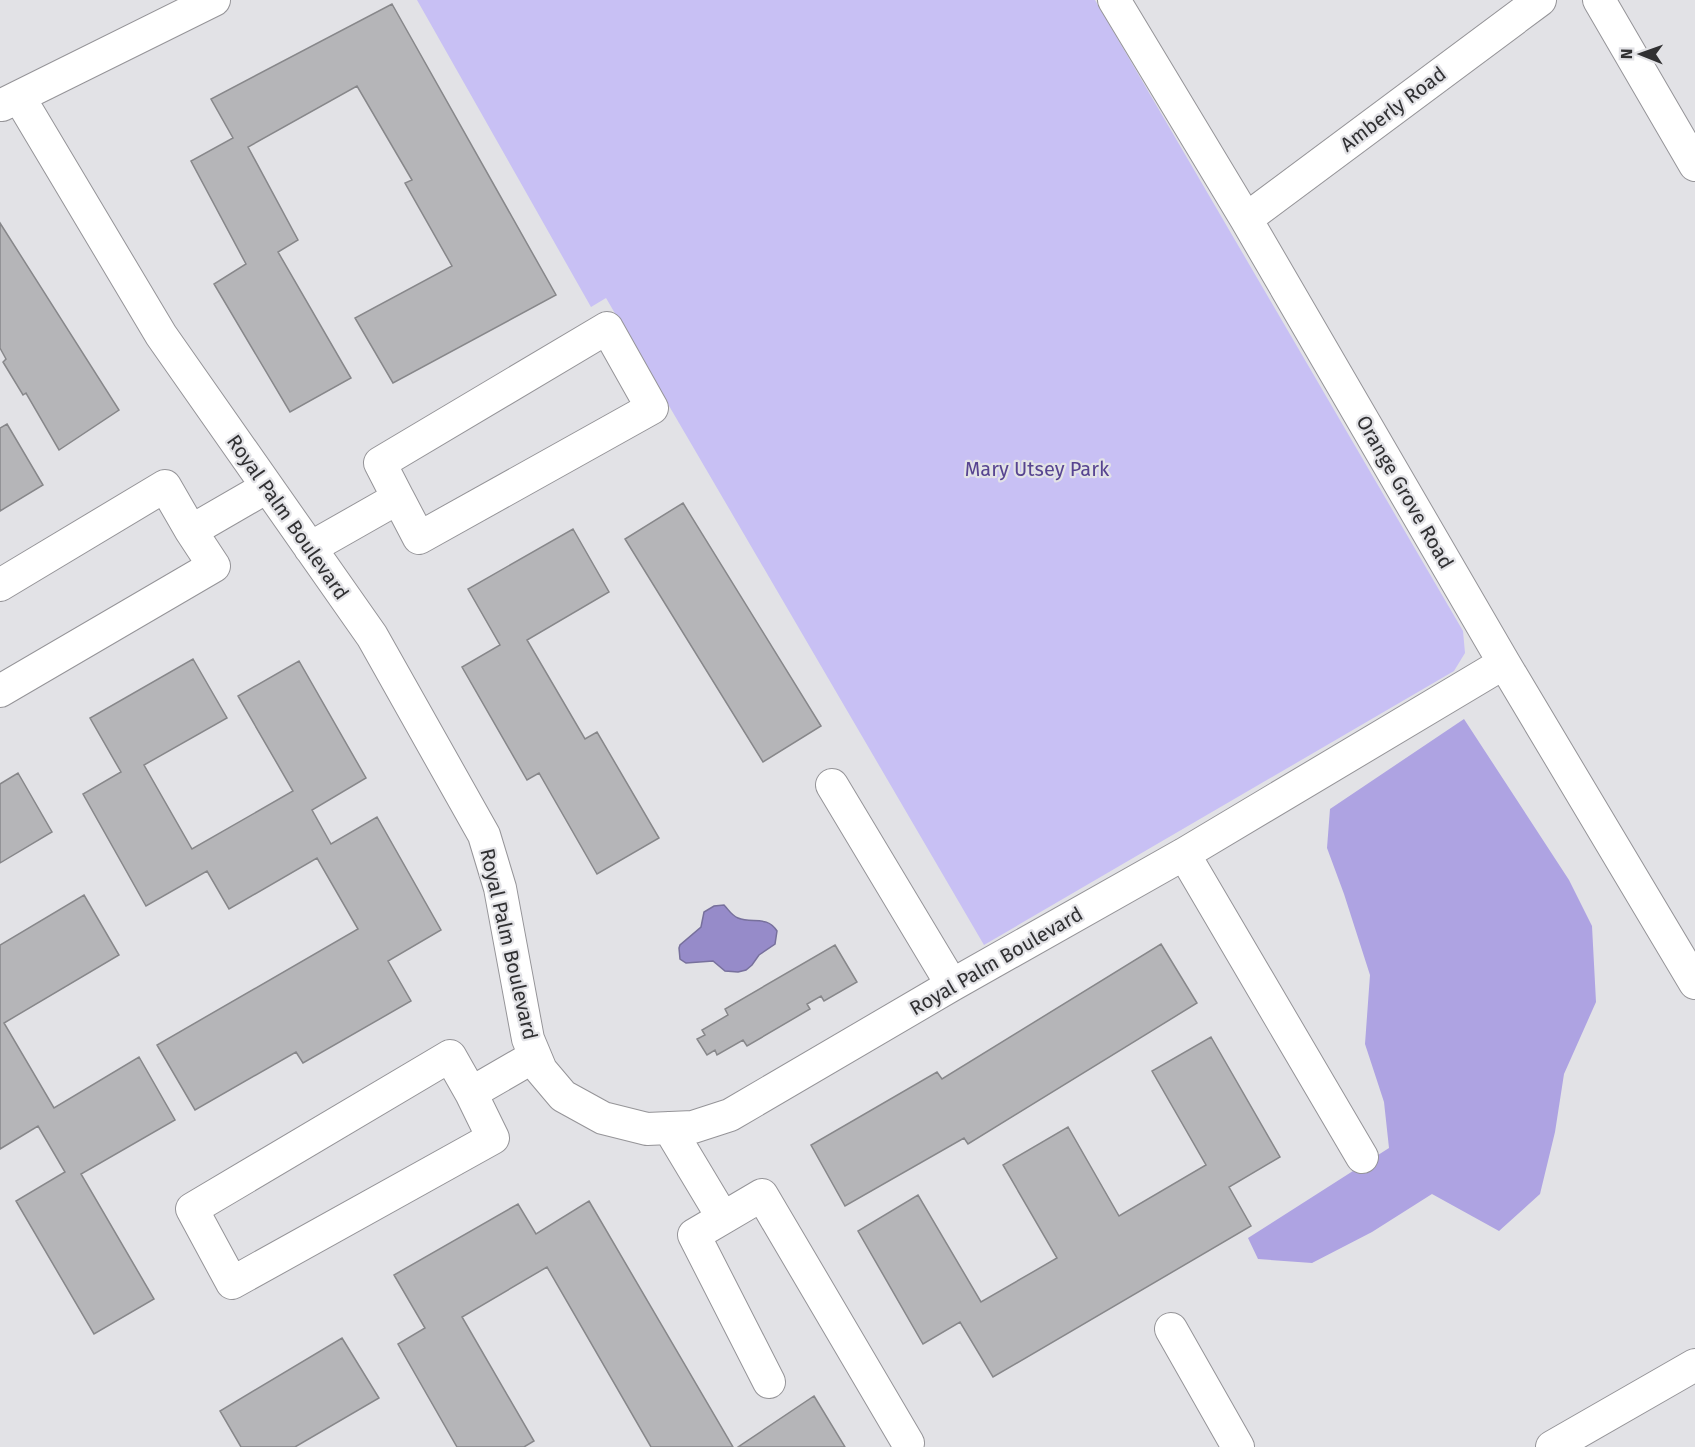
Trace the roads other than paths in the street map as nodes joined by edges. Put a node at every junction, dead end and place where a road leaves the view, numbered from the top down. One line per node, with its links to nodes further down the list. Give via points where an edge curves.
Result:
1 (214, 0): 5 (street)
2 (1114, 0): 7 (street, Orange Grove Road)
3 (1540, 0): 7 (street, Amberly Road)
4 (1599, 0): 6 (street)
5 (10, 101): 8 (street, Royal Palm Boulevard, via 161,335)
6 (1695, 165)
7 (1246, 219): 13 (street, Orange Grove Road)
8 (267, 487): 10 (street); 11 (street, Royal Palm Boulevard)
9 (399, 498): 9 (street, via 380,463 607,328 652,408 419,538); 11 (street)
10 (191, 531): 12 (street, via 165,486); 14 (street, via 214,566)
11 (310, 548): 19 (street, Royal Palm Boulevard, via 372,636 484,836 500,888 528,1039)
12 (0, 585)
13 (1504, 663): 16 (street, Royal Palm Boulevard); 17 (street, Orange Grove Road)
14 (0, 691)
15 (832, 785): 18 (street)
16 (1184, 854): 18 (street, Royal Palm Boulevard); 22 (street)
17 (1695, 983)
18 (952, 985): 21 (street, Royal Palm Boulevard, via 730,1115 693,1127)
19 (535, 1056): 20 (street); 21 (street, Royal Palm Boulevard, via 562,1096 603,1118 647,1129)
20 (471, 1093): 20 (street, via 450,1056 192,1209 232,1283 493,1138)
21 (669, 1128): 23 (street)
22 (1362, 1157)
23 (723, 1218): 26 (street, via 694,1235); 27 (street, via 762,1195)
24 (1172, 1329): 28 (street)
25 (1695, 1365): 29 (street)
26 (769, 1382)
27 (908, 1443)
28 (1238, 1447)
29 (1552, 1447)

